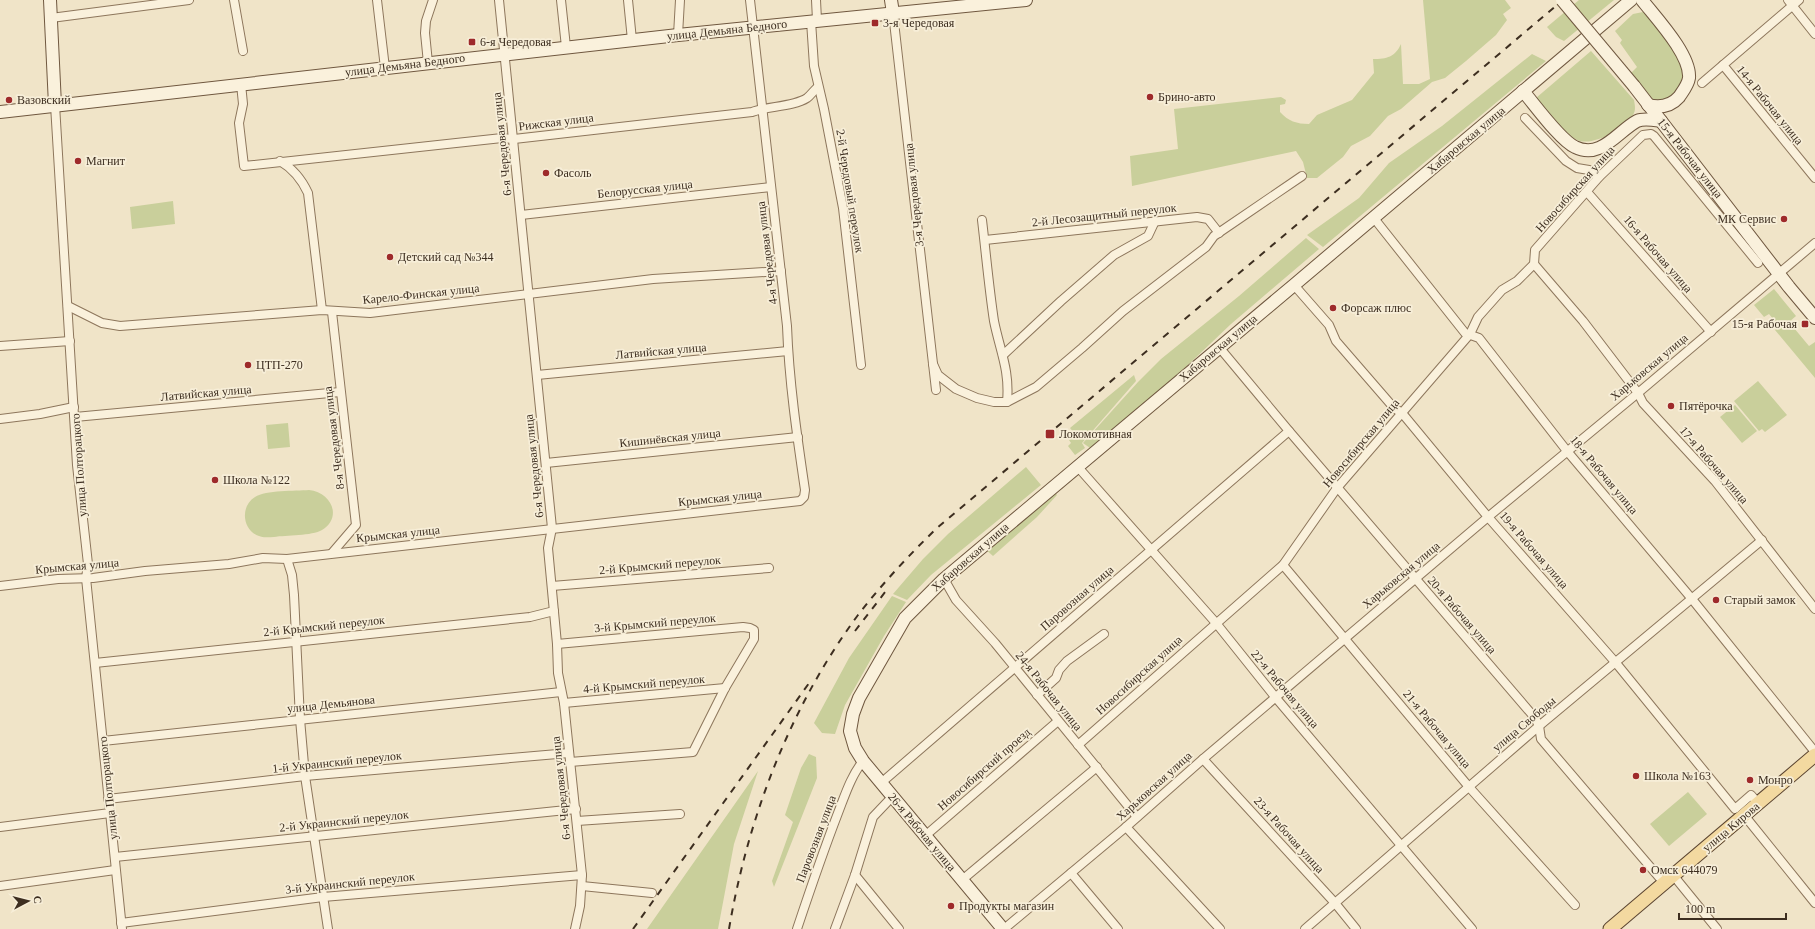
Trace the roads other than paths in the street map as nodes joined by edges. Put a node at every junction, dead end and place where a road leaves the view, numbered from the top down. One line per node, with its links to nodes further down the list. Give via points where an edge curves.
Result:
1 (50, 0): 21 (main road, улица Полторацкого)
2 (189, 0): 21 (street)
3 (234, 0): 28 (street)
4 (377, 0): 32 (street)
5 (432, 0): 30 (street, via 425,33)
6 (499, 0): 29 (street, 6-я Чередовая улица)
7 (561, 0): 27 (street)
8 (628, 0): 26 (street)
9 (680, 0): 25 (street)
10 (750, 0): 23 (street, 4-я Чередовая улица)
11 (816, 0): 22 (street, 2-й Чередовый переулок)
12 (891, 0): 20 (main road, 3-я Чередовая улица)
13 (1025, 0): 18 (main road, улица Демьяна Бедного)
14 (1562, 0): 36 (main road, 15-я Рабочая улица, bridge)
15 (1631, 0): 37 (main road, Хабаровская улица)
16 (1642, 0): 38 (main road, via 1683,53 1688,67 1689,79 1684,90 1677,100)
17 (1799, 0): 19 (street)
18 (957, 3): 20 (main road, улица Демьяна Бедного)
19 (1790, 3): 24 (street); 31 (street)
20 (893, 13): 22 (main road, улица Демьяна Бедного); 78 (street, 3-я Чередовая улица)
21 (51, 18): 39 (main road, улица Полторацкого)
22 (814, 21): 23 (main road, улица Демьяна Бедного); 35 (street, 2-й Чередовый переулок, via 814,66)
23 (753, 27): 25 (main road, улица Демьяна Бедного); 41 (street, 4-я Чередовая улица)
24 (1815, 34)
25 (678, 35): 26 (main road, улица Демьяна Бедного)
26 (632, 40): 27 (main road, улица Демьяна Бедного)
27 (566, 48): 29 (main road, улица Демьяна Бедного)
28 (244, 52)
29 (505, 54): 30 (main road, улица Демьяна Бедного); 46 (street, 6-я Чередовая улица)
30 (428, 63): 32 (main road, улица Демьяна Бедного)
31 (1723, 65): 33 (street); 50 (street, 14-я Рабочая улица)
32 (385, 68): 34 (main road, улица Демьяна Бедного)
33 (1702, 83)
34 (241, 84): 39 (main road, улица Демьяна Бедного); 47 (street, Рижская улица, via 243,104 239,123 244,166)
35 (818, 87): 41 (street, Рижская улица, via 806,98 794,104); 79 (street, 2-й Чередовый переулок, via 843,208)
36 (1636, 89): 40 (main road, 15-я Рабочая улица); 44 (main road, via 1640,110)
37 (1522, 91): 44 (main road, via 1554,128 1575,147 1586,150 1602,146); 54 (main road, Хабаровская улица)
38 (1670, 104): 40 (main road, via 1660,107); 45 (main road)
39 (56, 105): 42 (main road, улица Демьяна Бедного); 67 (street, улица Полторацкого)
40 (1648, 105): 45 (main road, 15-я Рабочая улица)
41 (761, 109): 46 (street, Рижская улица); 51 (street, 4-я Чередовая улица)
42 (0, 112)
43 (1525, 118): 49 (street, via 1566,161)
44 (1637, 121): 45 (main road, via 1651,120)
45 (1664, 125): 59 (main road, 15-я Рабочая улица)
46 (514, 139): 47 (street, Рижская улица, via 502,138); 53 (street, 6-я Чередовая улица)
47 (280, 161): 68 (street, via 301,180 308,193)
48 (1302, 176): 57 (street)
49 (1599, 177): 52 (street, Новосибирская улица); 59 (street, Новосибирская улица, via 1639,138 1647,134 1654,136)
50 (1815, 178)
51 (771, 187): 53 (street, Белорусская улица); 63 (street, 4-я Чередовая улица)
52 (1587, 192): 62 (street, Новосибирская улица, via 1536,250); 71 (street, 16-я Рабочая улица)
53 (521, 215): 66 (street, 6-я Чередовая улица)
54 (1373, 217): 65 (main road, Хабаровская улица); 72 (street, 18-я Рабочая улица, via 1465,333)
55 (982, 220): 58 (street)
56 (1155, 221): 57 (street, 2-й Лесозащитный переулок, via 1198,217 1208,219); 58 (street, 2-й Лесозащитный переулок); 77 (street, via 1148,236 1114,256)
57 (1219, 233): 84 (street, via 1206,247 1123,311 1036,387)
58 (984, 240): 77 (street, via 998,342)
59 (1746, 240): 61 (street); 64 (main road, 15-я Рабочая улица)
60 (1815, 243): 64 (street, Харьковская улица)
61 (1758, 263)
62 (1534, 264): 72 (street, Новосибирская улица, via 1517,282 1502,290 1478,317); 83 (street, 17-я Рабочая улица, via 1583,321)
63 (781, 271): 66 (street, Карело-Финская улица, via 653,279); 76 (street, 4-я Чередовая улица)
64 (1779, 274): 70 (main road, 15-я Рабочая улица); 71 (street, Харьковская улица)
65 (1294, 285): 75 (main road, Хабаровская улица); 86 (street, 19-я Рабочая улица, via 1329,325 1336,341 1394,408)
66 (529, 293): 69 (street, Карело-Финская улица, via 370,313); 80 (street, 6-я Чередовая улица)
67 (68, 306): 68 (street, Карело-Финская улица, via 102,323 120,326); 73 (street, улица Полторацкого)
68 (322, 310): 69 (street, Карело-Финская улица)
69 (332, 312): 82 (street, 8-я Чередовая улица)
70 (1815, 318)
71 (1711, 332): 83 (street, Харьковская улица)
72 (1470, 334): 86 (street, Новосибирская улица); 91 (street, 18-я Рабочая улица, via 1479,338)
73 (70, 341): 74 (street); 85 (street, улица Полторацкого)
74 (0, 346)
75 (1219, 347): 89 (street, 20-я Рабочая улица); 93 (main road, Хабаровская улица)
76 (788, 351): 80 (street, Латвийская улица); 90 (street, 4-я Чередовая улица)
77 (1003, 355): 84 (street, via 1009,385)
78 (933, 364): 81 (street, 3-я Чередовая улица); 84 (street, via 938,375 956,389 988,400)
79 (861, 365)
80 (537, 375): 92 (street, 6-я Чередовая улица)
81 (936, 390)
82 (340, 392): 87 (street, Латвийская улица); 100 (street, 8-я Чередовая улица, via 356,525)
83 (1638, 393): 91 (street, Харьковская улица); 98 (street, 17-я Рабочая улица, via 1643,403 1715,481)
84 (1007, 402)
85 (74, 407): 87 (street, улица Полторацкого); 88 (street)
86 (1402, 413): 94 (street, Новосибирская улица); 96 (street, 19-я Рабочая улица)
87 (75, 417): 104 (street, улица Полторацкого, via 77,465 88,564)
88 (0, 420)
89 (1289, 431): 94 (street, 20-я Рабочая улица); 99 (street, Паровозная улица)
90 (798, 437): 92 (street, Кишинёвская улица); 95 (street, 4-я Чередовая улица, via 805,490)
91 (1567, 451): 96 (street, Харьковская улица); 109 (street, 18-я Рабочая улица)
92 (546, 463): 97 (street, 6-я Чередовая улица)
93 (1077, 466): 99 (street, 22-я Рабочая улица); 105 (main road, Хабаровская улица)
94 (1337, 488): 102 (street, Новосибирская улица); 106 (street, 20-я Рабочая улица)
95 (800, 501): 97 (street, Крымская улица)
96 (1488, 516): 106 (street, Харьковская улица); 117 (street, 19-я Рабочая улица)
97 (552, 528): 100 (street, Крымская улица); 108 (street, 6-я Чередовая улица, via 548,548)
98 (1762, 540): 109 (street, улица Свободы); 110 (street, 17-я Рабочая улица)
99 (1150, 551): 112 (street, 22-я Рабочая улица); 119 (street, Паровозная улица)
100 (332, 553): 101 (street, Крымская улица)
101 (287, 559): 104 (street, Крымская улица, via 263,558 229,564); 115 (street, via 292,575)
102 (1283, 565): 112 (street, Новосибирская улица); 114 (street, 21-я Рабочая улица)
103 (769, 568): 108 (street, 2-й Крымский переулок)
104 (86, 578): 107 (street, Крымская улица); 118 (street, улица Полторацкого)
105 (944, 578): 119 (street, 24-я Рабочая улица, via 956,600 995,642); 128 (main road, Хабаровская улица, via 905,618 859,698)
106 (1416, 578): 114 (street, Харьковская улица); 127 (street, 20-я Рабочая улица, via 1535,718)
107 (0, 586)
108 (552, 586): 111 (street, 6-я Чередовая улица)
109 (1692, 599): 117 (street, улица Свободы); 132 (street, 18-я Рабочая улица)
110 (1815, 609)
111 (554, 611): 115 (street, 2-й Крымский переулок, via 530,617); 116 (street, 6-я Чередовая улица)
112 (1216, 623): 123 (street, 22-я Рабочая улица); 130 (street, Новосибирская улица)
113 (1104, 634): 122 (street, via 1067,661 1056,678)
114 (1346, 638): 123 (street, Харьковская улица); 139 (street, 21-я Рабочая улица)
115 (297, 642): 118 (street, 2-й Крымский переулок); 125 (street)
116 (558, 644): 120 (street, 3-й Крымский переулок, via 750,628 754,630 754,639); 121 (street, 6-я Чередовая улица)
117 (1616, 663): 127 (street, улица Свободы); 142 (street, 19-я Рабочая улица, via 1735,809 1751,795)
118 (95, 664): 129 (street, улица Полторацкого)
119 (1014, 668): 122 (street, 24-я Рабочая улица); 138 (street, Паровозная улица)
120 (725, 688): 124 (street, 4-й Крымский переулок); 135 (street, via 693,752)
121 (561, 692): 124 (street, 6-я Чередовая улица); 125 (street, улица Демьянова)
122 (1037, 696): 126 (street, 24-я Рабочая улица)
123 (1276, 698): 133 (street, Харьковская улица); 153 (street, 22-я Рабочая улица)
124 (564, 703): 131 (street, 6-я Чередовая улица)
125 (300, 719): 129 (street, улица Демьянова); 137 (street)
126 (1058, 721): 130 (street, 24-я Рабочая улица); 152 (street, Новосибирский проезд)
127 (1539, 726): 139 (street, улица Свободы); 159 (street, 20-я Рабочая улица, via 1541,739)
128 (850, 731): 134 (main road, 26-я Рабочая улица, via 855,748)
129 (102, 741): 141 (street, улица Полторацкого)
130 (1078, 745): 136 (street, 24-я Рабочая улица)
131 (569, 753): 135 (street, 6-я Чередовая улица); 137 (street, 1-й Украинский переулок)
132 (1815, 754): 142 (main road, улица Кирова)
133 (1203, 758): 147 (street, Харьковская улица); 165 (street, 23-я Рабочая улица)
134 (863, 761): 138 (main road, 26-я Рабочая улица); 171 (street, Паровозная улица, via 855,770 833,826)
135 (570, 762): 143 (street, 6-я Чередовая улица)
136 (1097, 767): 147 (street, 24-я Рабочая улица); 160 (street)
137 (305, 776): 141 (street, 1-й Украинский переулок); 151 (street)
138 (882, 783): 140 (main road, 26-я Рабочая улица)
139 (1469, 786): 153 (street, улица Свободы); 167 (street, 21-я Рабочая улица)
140 (892, 796): 152 (main road, 26-я Рабочая улица); 158 (street, via 873,817)
141 (108, 800): 144 (street, улица Полторацкого)
142 (1758, 803): 146 (main road, улица Кирова)
143 (576, 809): 148 (street, 6-я Чередовая улица); 151 (street, 2-й Украинский переулок)
144 (110, 813): 149 (street); 154 (street, улица Полторацкого)
145 (680, 814): 148 (street)
146 (1744, 815): 159 (main road, улица Кирова); 166 (street)
147 (1137, 817): 150 (street, Харьковская улица)
148 (577, 821): 157 (street, 6-я Чередовая улица)
149 (0, 827)
150 (1126, 827): 156 (street, Харьковская улица); 176 (street)
151 (315, 836): 154 (street, 2-й Украинский переулок); 164 (street)
152 (925, 836): 160 (main road, 26-я Рабочая улица)
153 (1401, 846): 165 (street, улица Свободы); 179 (street, 22-я Рабочая улица)
154 (115, 857): 155 (street, улица Полторацкого)
155 (115, 870): 161 (street); 168 (street, улица Полторацкого)
156 (1071, 873): 174 (street, Харьковская улица); 175 (street)
157 (582, 875): 162 (street, 6-я Чередовая улица); 164 (street, 3-й Украинский переулок)
158 (855, 875): 172 (street); 173 (street)
159 (1669, 879): 180 (main road, улица Кирова); 181 (street, 20-я Рабочая улица)
160 (962, 880): 174 (main road, 26-я Рабочая улица)
161 (0, 886)
162 (582, 886): 163 (street); 170 (street, 6-я Чередовая улица)
163 (652, 893)
164 (322, 897): 168 (street, 3-й Украинский переулок); 169 (street)
165 (1335, 903): 177 (street, улица Свободы); 178 (street, 23-я Рабочая улица)
166 (1815, 904)
167 (1575, 905)
168 (122, 926)
169 (328, 929)
170 (575, 929)
171 (797, 929)
172 (835, 929)
173 (899, 929)
174 (1004, 929)
175 (1118, 929)
176 (1220, 929)
177 (1305, 929)
178 (1356, 929)
179 (1472, 929)
180 (1610, 929)
181 (1717, 929)

